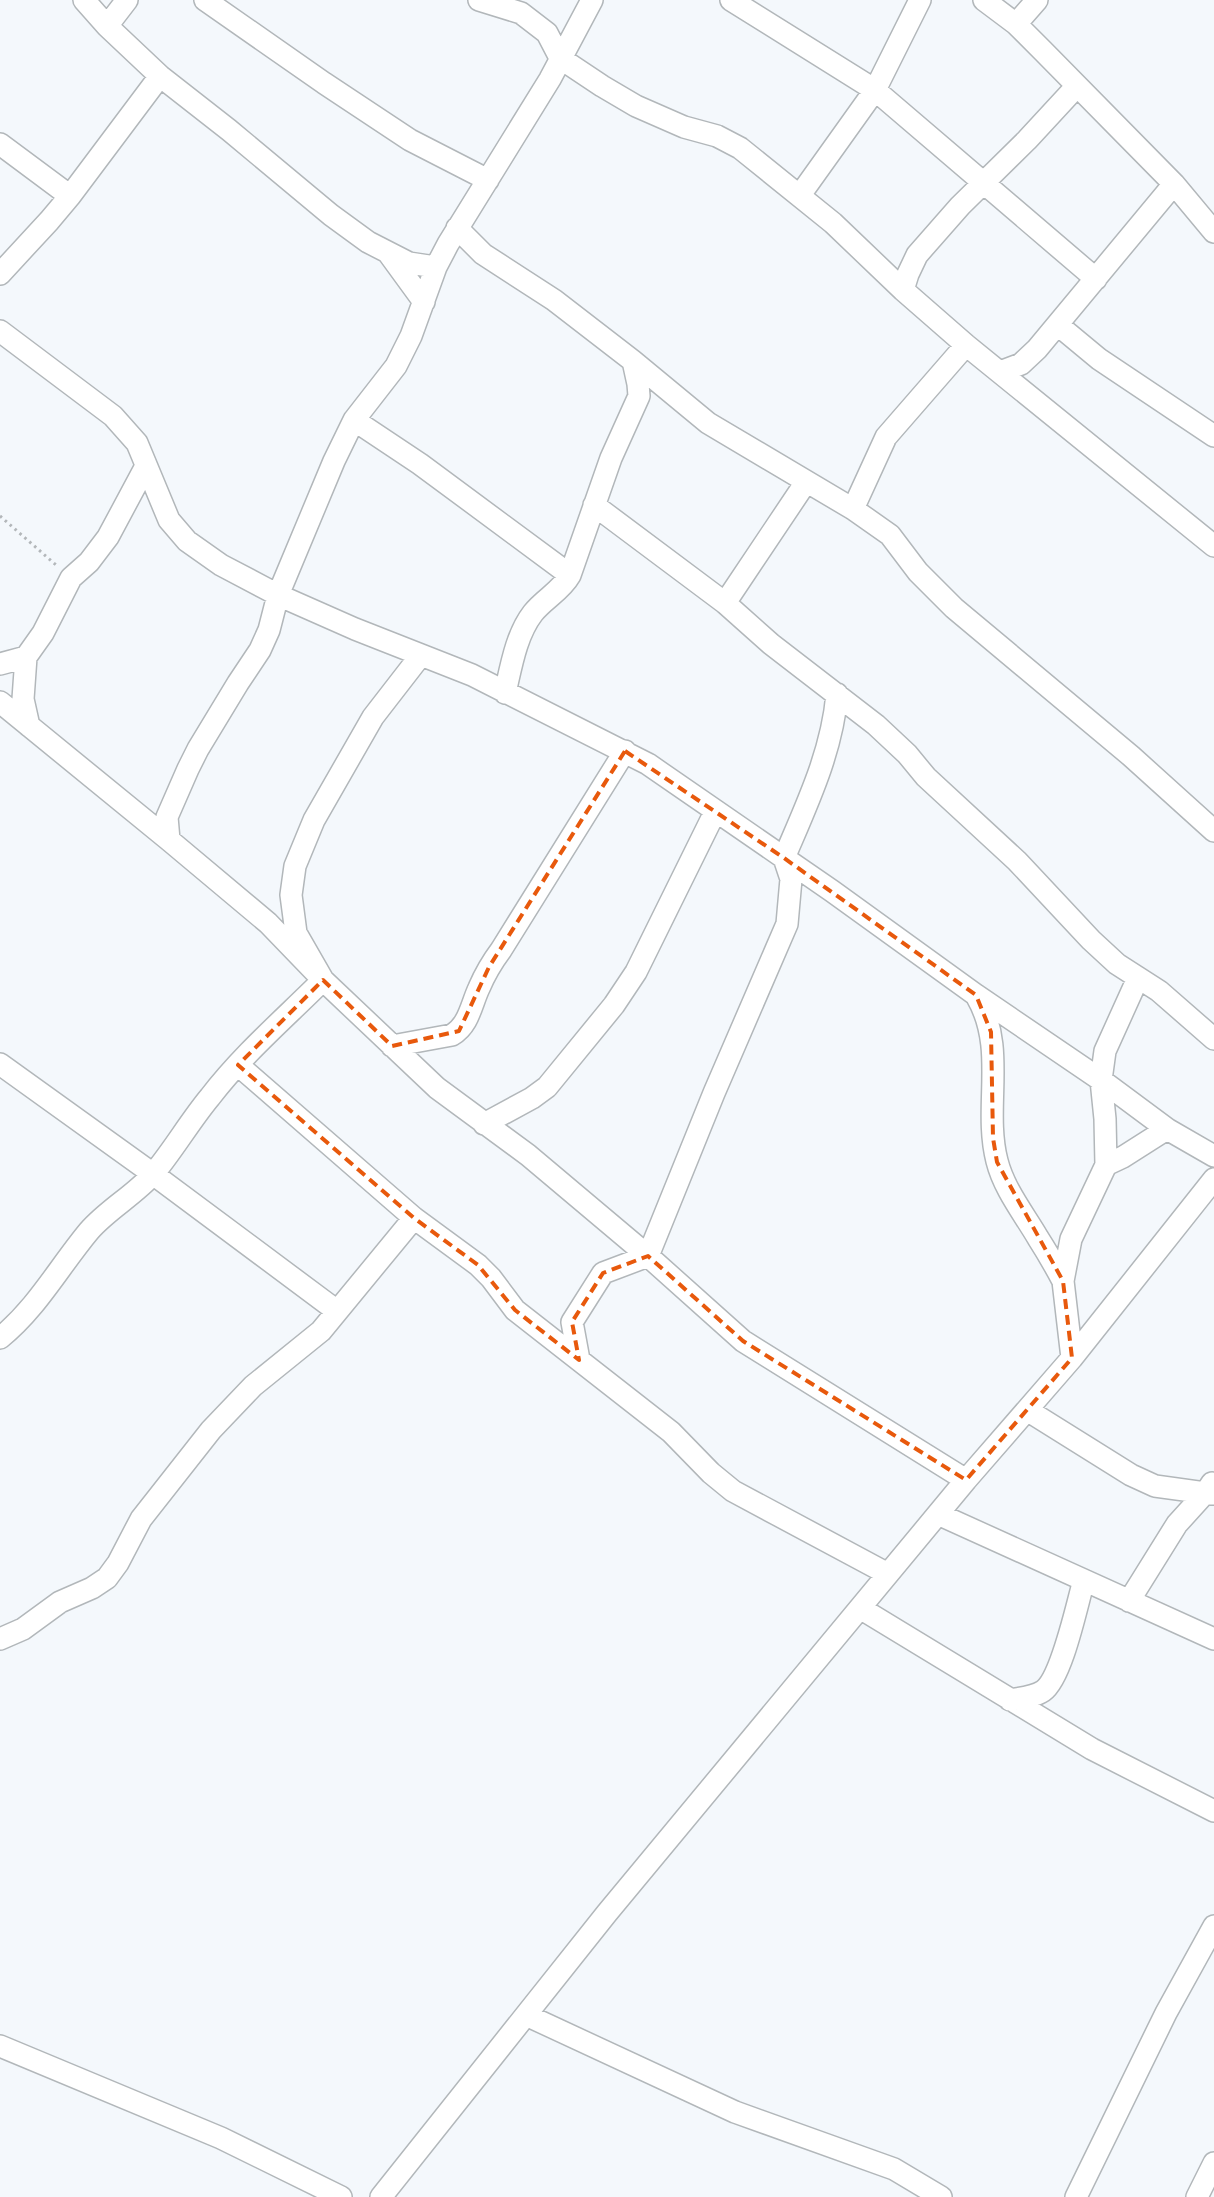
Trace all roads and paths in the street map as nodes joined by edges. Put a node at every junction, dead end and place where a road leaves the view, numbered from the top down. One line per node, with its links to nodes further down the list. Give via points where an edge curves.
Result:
1 (84, 0): 11 (street)
2 (128, 0): 11 (street)
3 (205, 0): 17 (street, via 410,140)
4 (479, 0): 12 (street, via 521,13 547,33)
5 (592, 0): 12 (street)
6 (731, 0): 15 (street)
7 (920, 0): 15 (street)
8 (984, 0): 10 (street)
9 (1037, 0): 10 (street)
10 (1016, 24): 14 (street)
11 (107, 26): 13 (street)
12 (560, 58): 17 (street); 20 (street, via 636,106 684,127 717,136 740,148)
13 (160, 76): 21 (street); 24 (street, via 331,216)
14 (1076, 86): 18 (street); 19 (street)
15 (875, 90): 18 (street); 20 (street)
16 (0, 144): 21 (street)
17 (488, 180): 22 (street)
18 (984, 182): 27 (street); 28 (street, via 917,255)
19 (1174, 184): 23 (street); 27 (street)
20 (800, 195): 28 (street)
21 (70, 196): 26 (street)
22 (457, 228): 25 (street); 33 (street, via 482,254 554,300)
23 (1214, 232)
24 (387, 252): 25 (street, via 409,263); 29 (street)
25 (436, 267): 29 (street)
26 (0, 274)
27 (1096, 280): 30 (street)
28 (903, 290): 32 (street)
29 (424, 302): 35 (street, via 396,366)
30 (1058, 324): 34 (street, via 1021,364); 36 (street, via 1099,358)
31 (0, 331): 37 (street, via 114,416 138,444)
32 (966, 345): 34 (street); 40 (street, via 886,437)
33 (633, 361): 38 (street, via 708,423); 39 (street, via 638,396 610,458)
34 (1000, 372): 42 (street)
35 (354, 420): 43 (street); 45 (street)
36 (1214, 436)
37 (146, 466): 44 (street, via 108,537 89,562); 45 (street, via 169,520 188,541 221,565)
38 (806, 482): 40 (street); 46 (street)
39 (594, 505): 43 (street); 46 (street)
40 (853, 509): 58 (street, via 890,535 918,572 954,608 1131,756)
41 (0, 516): 44 (path)
42 (1214, 546)
43 (570, 574): 50 (street, via 562,587 533,612 524,628)
44 (71, 578): 48 (street)
45 (278, 595): 47 (street); 56 (street, via 260,650 198,749)
46 (725, 603): 51 (street, via 771,644)
47 (421, 655): 50 (street); 62 (street, via 373,717 314,820 295,866 291,895 296,933)
48 (26, 657): 49 (street); 53 (street, via 23,698)
49 (0, 664)
50 (505, 693): 54 (street)
51 (837, 694): 60 (street, via 833,730 823,764); 61 (street, via 907,754 944,794 1017,861 1090,940)
52 (0, 702): 53 (street)
53 (29, 726): 57 (street)
54 (625, 751): 55 (street); 65 (street, via 488,967 459,1031 452,1036)
55 (714, 812): 60 (street); 69 (street, via 636,972 614,1005 547,1087)
56 (167, 817): 57 (street); 59 (street)
57 (147, 822): 59 (street)
58 (1214, 831)
59 (169, 840): 62 (street, via 268,923)
60 (784, 858): 63 (street); 76 (street, via 791,880 787,924)
61 (1138, 978): 64 (street, via 1180,1007); 68 (street, via 1107,1044)
62 (323, 980): 65 (street); 67 (street)
63 (976, 995): 68 (street); 77 (street, via 986,1012 991,1032 993,1138 997,1162 1020,1209)
64 (1214, 1039)
65 (392, 1046): 69 (street, via 437,1088)
66 (0, 1064): 73 (street)
67 (238, 1064): 73 (street, via 210,1096); 75 (street)
68 (1101, 1080): 70 (street); 72 (street)
69 (484, 1124): 76 (street, via 528,1155)
70 (1168, 1129): 71 (street); 72 (street)
71 (1214, 1156)
72 (1106, 1165): 77 (street, via 1071,1239)
73 (153, 1174): 78 (street); 79 (street, via 90,1230 20,1321)
74 (1214, 1179): 80 (street)
75 (414, 1218): 78 (street); 81 (street, via 478,1265 515,1310)
76 (648, 1256): 81 (street, via 603,1274 598,1280 572,1322); 83 (street, via 744,1341)
77 (1063, 1281): 80 (street)
78 (337, 1311): 90 (street, via 321,1331 254,1386 211,1430 141,1519 107,1578 60,1602 23,1629)
79 (0, 1338)
80 (1072, 1358): 82 (street)
81 (579, 1360): 86 (street, via 672,1432 733,1491)
82 (1026, 1410): 83 (street); 84 (street, via 1131,1475 1156,1486)
83 (966, 1480): 85 (street)
84 (1211, 1488): 88 (street, via 1177,1524)
85 (938, 1514): 86 (street); 87 (street)
86 (888, 1574): 89 (street)
87 (1084, 1580): 88 (street); 92 (street, via 1060,1665 1052,1682 1042,1692)
88 (1129, 1601): 91 (street)
89 (860, 1608): 92 (street); 95 (street, via 606,1913)
90 (0, 1639)
91 (1214, 1639)
92 (1010, 1700): 93 (street, via 1092,1749)
93 (1214, 1811)
94 (1214, 1926): 101 (street, via 1166,2012)
95 (526, 2015): 99 (street); 100 (street, via 735,2112 894,2169)
96 (0, 2046): 98 (street, via 221,2138)
97 (1214, 2163): 102 (street)
98 (341, 2197)
99 (381, 2197)
100 (941, 2197)
101 (1076, 2197)
102 (1197, 2197)

